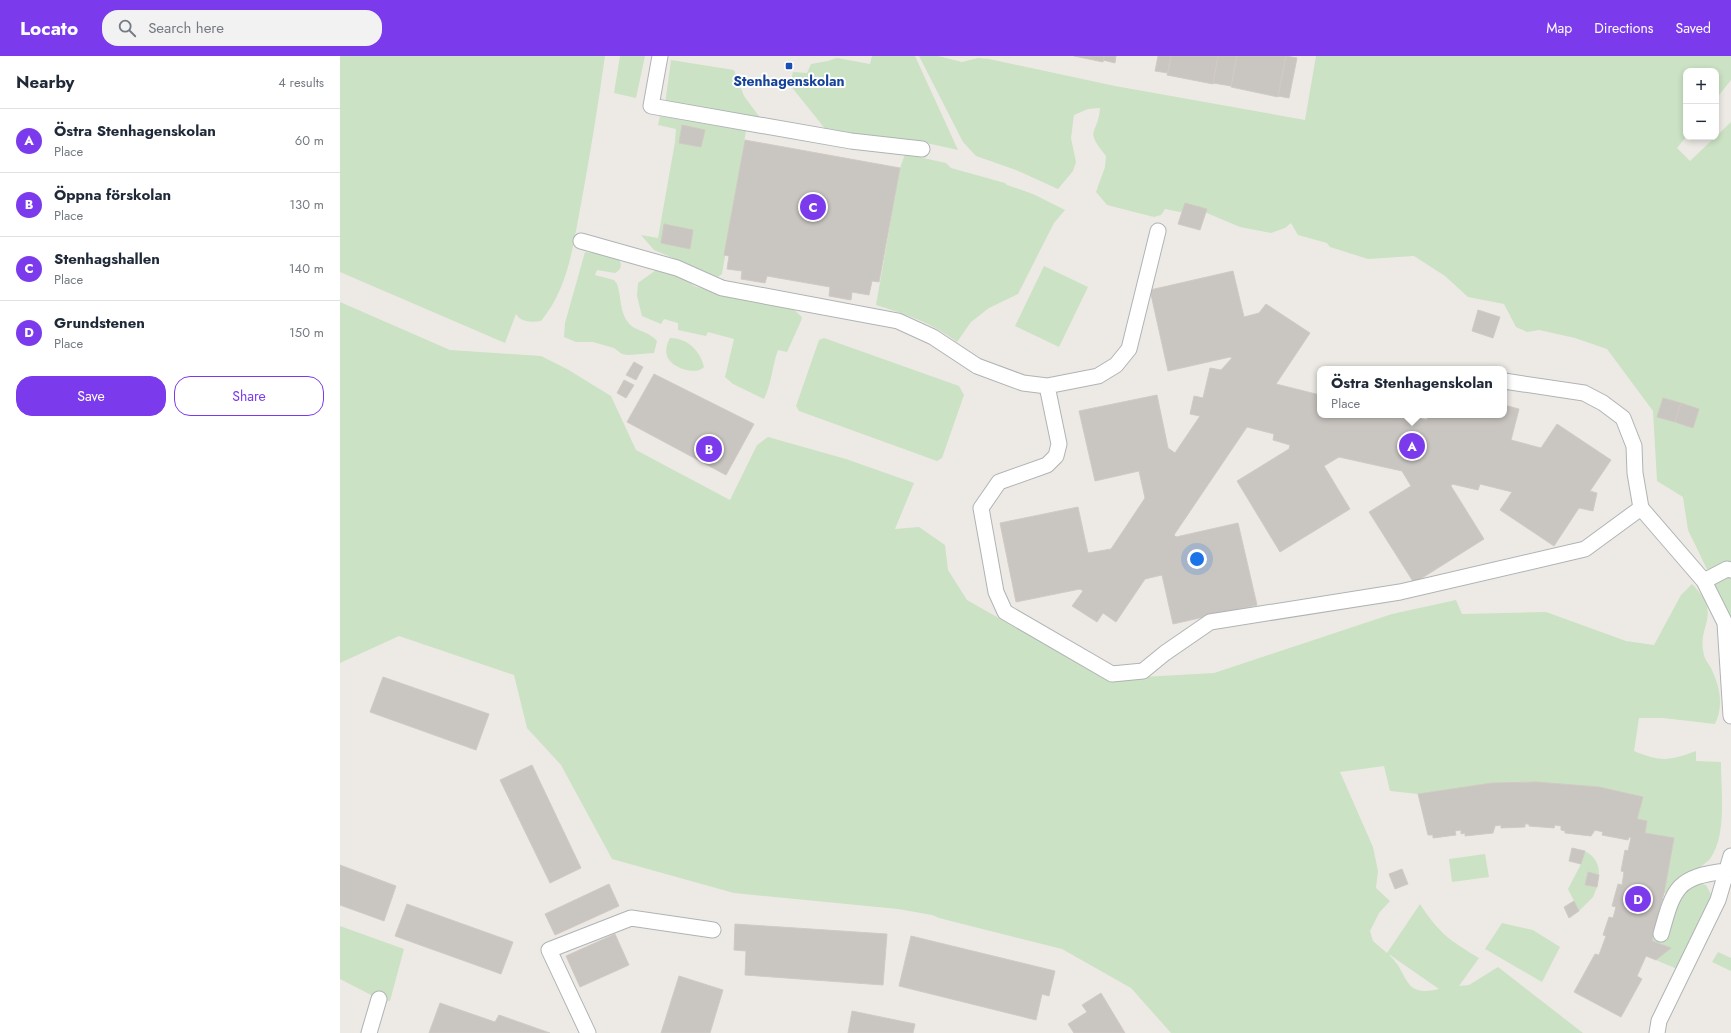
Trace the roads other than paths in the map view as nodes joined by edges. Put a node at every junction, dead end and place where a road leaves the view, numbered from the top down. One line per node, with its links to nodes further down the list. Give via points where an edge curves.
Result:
1 (660, 56): 2 (lane, via 651,106 851,141)
2 (922, 149)
3 (1158, 232): 6 (lane, via 1129,349 1116,365 1098,376)
4 (581, 241): 6 (lane, via 677,268 722,288 898,321 933,337 977,366 1023,383)
5 (1507, 381): 7 (lane, via 1584,393 1623,418 1634,446 1635,473)
6 (1047, 386): 7 (lane, via 1059,444 1056,456 1047,465 1000,482 982,508 996,592 1005,612 1112,674 1143,672 1165,653 1210,622 1400,592 1585,549)
7 (1641, 508): 9 (lane)
8 (1731, 570): 9 (lane, via 1727,569)
9 (1704, 581): 10 (lane, via 1725,623)
10 (1731, 716)
11 (1731, 856): 12 (lane)
12 (1726, 871): 14 (lane, via 1701,874 1685,882 1674,895); 18 (lane, via 1718,900 1659,1021)
13 (713, 930): 17 (lane, via 631,918 550,950)
14 (1661, 934)
15 (379, 999): 16 (lane)
16 (369, 1033)
17 (588, 1033)
18 (1657, 1033)

